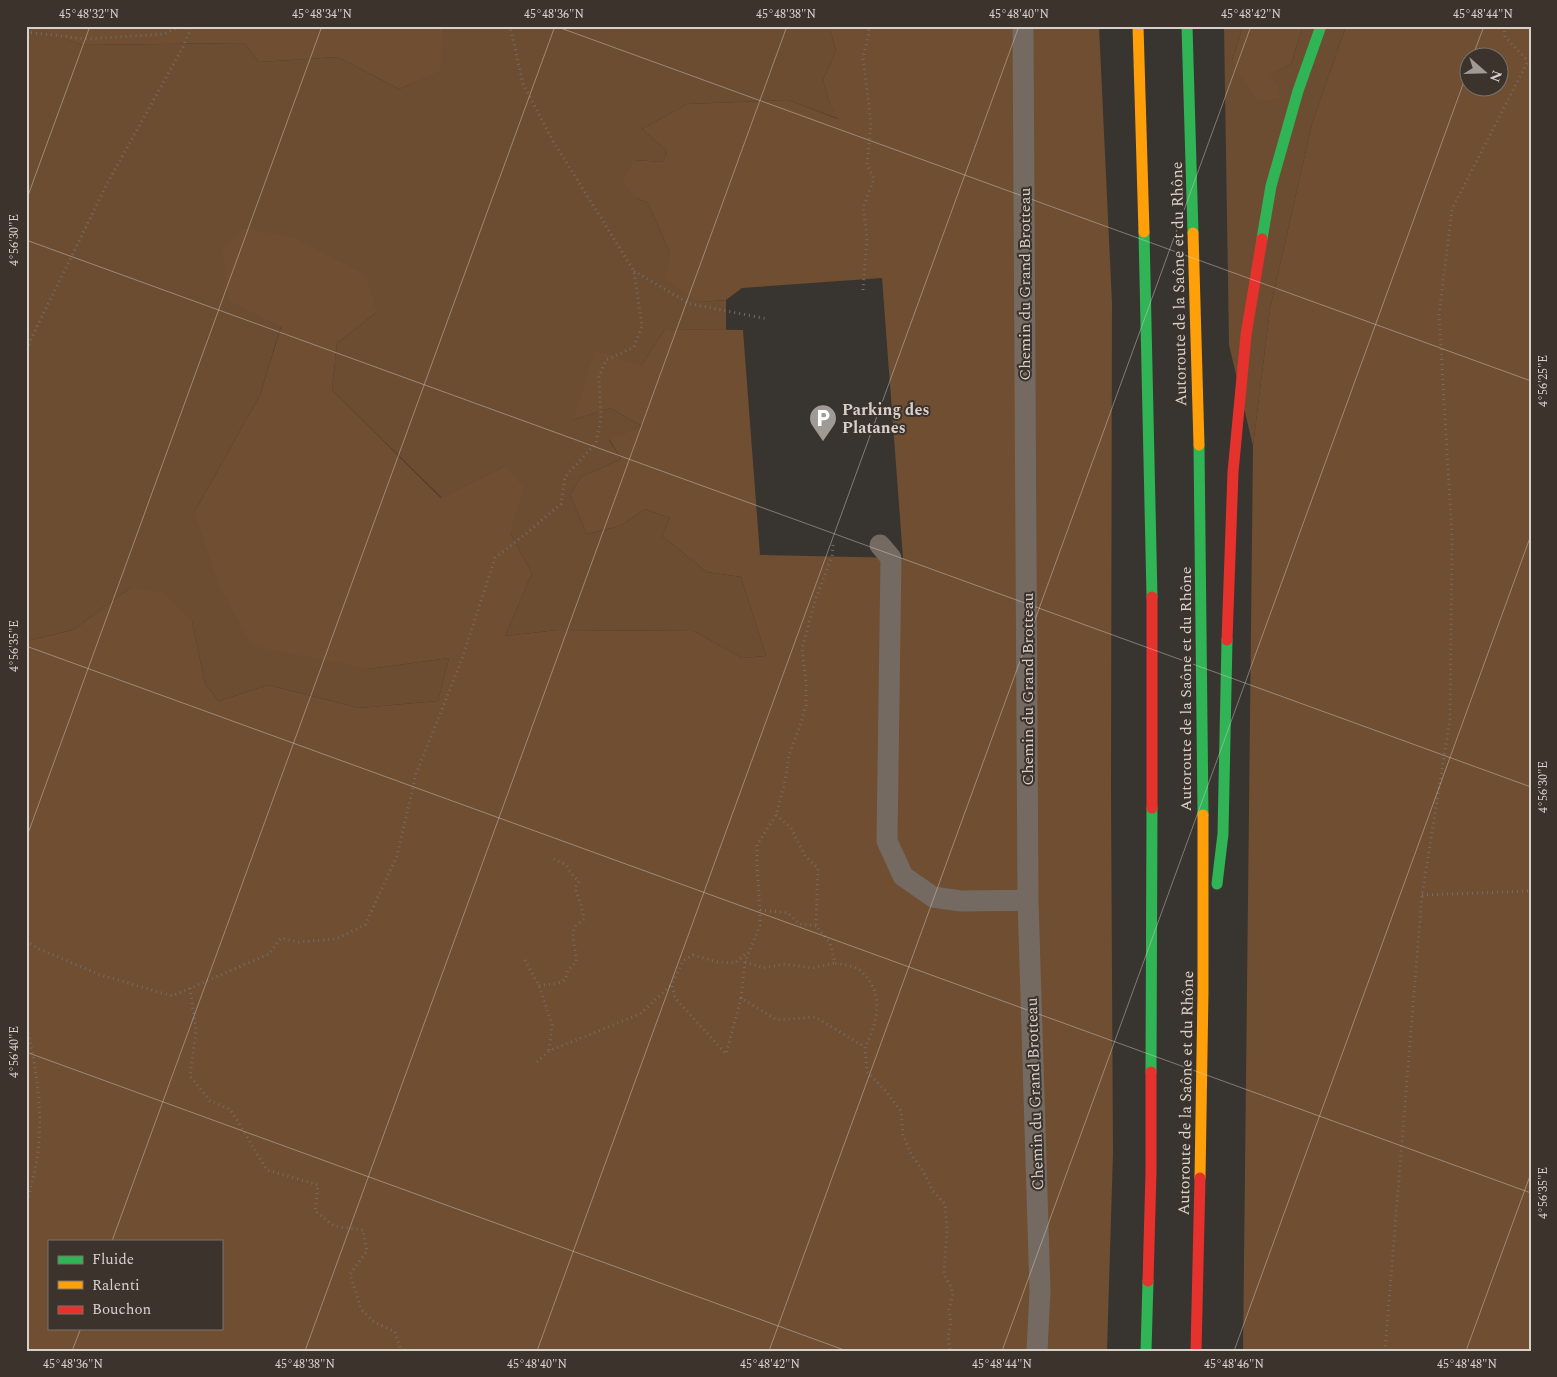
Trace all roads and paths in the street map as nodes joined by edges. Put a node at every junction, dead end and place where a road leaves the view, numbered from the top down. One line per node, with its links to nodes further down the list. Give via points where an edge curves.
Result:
1 (181, 26): 10 (path, via 164,34 87,39)
2 (192, 26): 15 (path, via 108,182)
3 (510, 26): 12 (path, via 523,84 553,141)
4 (868, 26): 13 (path, via 862,58 872,123 867,165 874,179 863,208 867,238)
5 (1023, 26): 22 (street, Chemin du Grand Brotteau)
6 (1138, 26): 43 (highway, Autoroute de la Saône et du Rhône, via 1152,582 1151,1172)
7 (1187, 26): 33 (highway, Autoroute de la Saône et du Rhône, via 1201,581)
8 (1321, 26): 33 (highway, via 1298,91 1271,186 1246,336 1233,472 1223,834)
9 (1504, 26): 11 (path, via 1505,37)
10 (26, 32)
11 (1529, 62): 21 (path, via 1452,209 1439,315 1452,536 1450,719)
12 (634, 271): 14 (path, via 690,304); 32 (path, via 642,326 634,347 606,360 599,377 601,418 596,443 565,477 561,504 495,558 462,660 416,774 397,856 365,925 336,939 299,942 281,938 269,954)
13 (863, 290)
14 (768, 319)
15 (26, 349)
16 (833, 545): 18 (path, via 802,649 806,705 789,754)
17 (880, 545): 22 (street, via 891,558 887,841 903,876 933,897 961,901)
18 (776, 815): 23 (path, via 757,845); 24 (path, via 791,828 805,856 818,868)
19 (552, 858): 31 (path, via 566,864 579,881 574,888 584,919 572,935 576,962 568,970 566,978 562,982)
20 (1531, 891): 21 (path)
21 (1422, 895): 45 (path)
22 (1028, 900): 42 (street, Chemin du Grand Brotteau, via 1040,1291)
23 (760, 910): 24 (path, via 788,913 799,924); 26 (path, via 760,925)
24 (816, 926): 29 (path, via 830,943)
25 (26, 941): 32 (path, via 101,974 172,996)
26 (748, 952): 28 (path); 30 (path, via 735,962 717,962 693,955 683,961)
27 (525, 960): 31 (path)
28 (745, 962): 29 (path, via 764,968 783,964 813,968); 34 (path)
29 (835, 963): 36 (path, via 857,968 871,983 879,1008)
30 (672, 984): 34 (path, via 675,998 726,1054); 37 (path, via 640,1014)
31 (539, 986): 37 (path, via 552,1025)
32 (190, 988): 40 (path, via 196,1031 190,1076 210,1101 230,1109 267,1170 318,1185 315,1211 334,1226 363,1230 367,1251 350,1274 358,1301 374,1322 395,1332)
33 (1203, 990): 44 (highway, Autoroute de la Saône et du Rhône)
34 (741, 998): 36 (path, via 777,1020 815,1017)
35 (26, 1023): 39 (path, via 37,1073 40,1109 39,1143)
36 (865, 1047): 41 (path, via 867,1072 901,1111 903,1135 911,1154 945,1204 944,1274 953,1294 949,1310)
37 (549, 1051): 38 (path)
38 (538, 1062)
39 (26, 1209)
40 (399, 1351)
41 (950, 1351)
42 (1037, 1351)
43 (1146, 1351)
44 (1196, 1351)
45 (1385, 1351)

